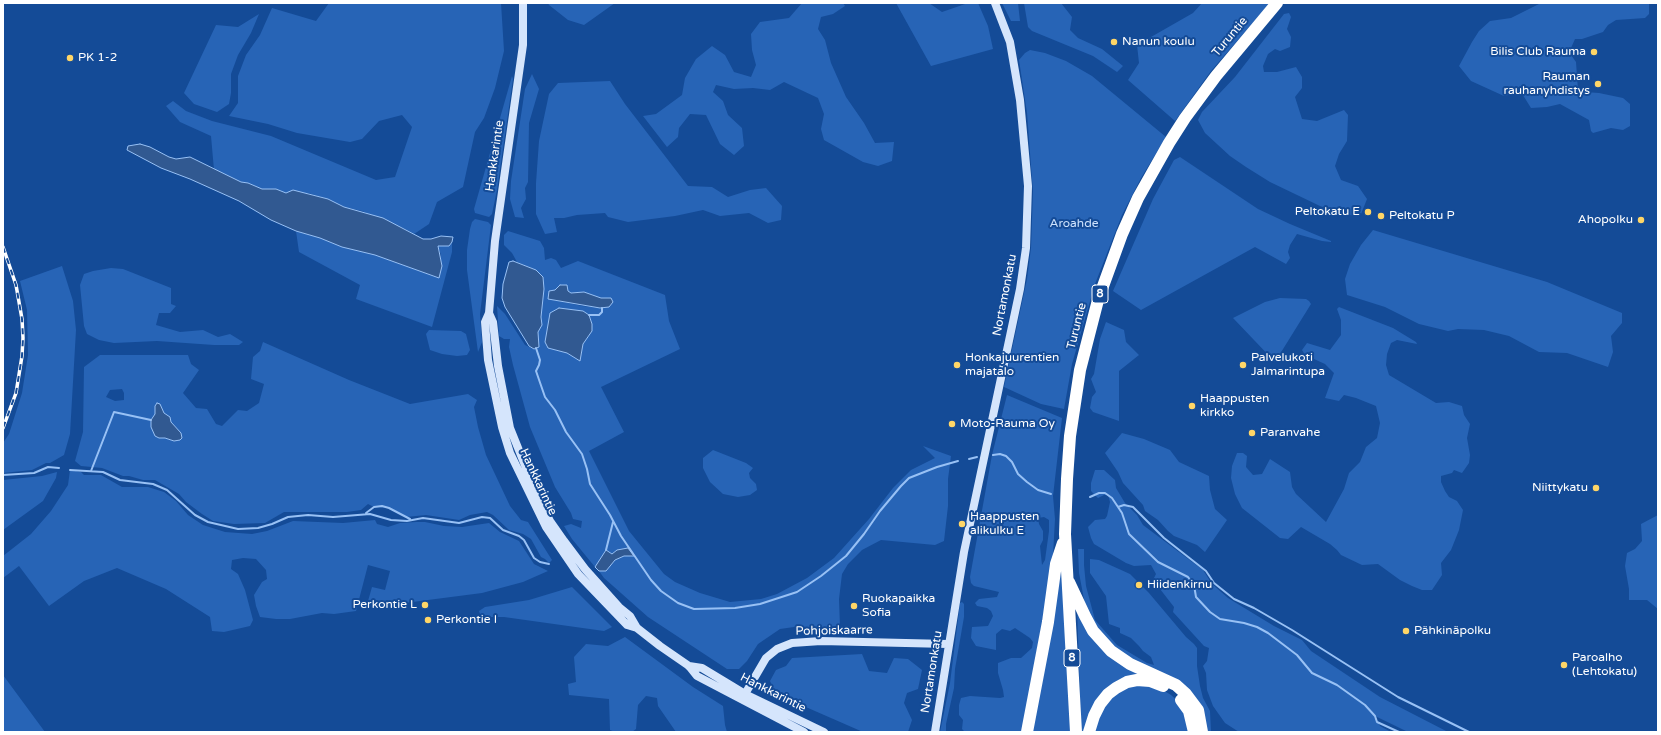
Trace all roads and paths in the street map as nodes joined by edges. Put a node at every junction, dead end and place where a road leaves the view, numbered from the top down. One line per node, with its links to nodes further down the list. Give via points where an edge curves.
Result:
1 (523, 3): 7 (main road, Hankkarintie, via 523,45 495,241 489,313 493,322 498,366 510,428 536,495 550,521 585,570 630,616 637,628)
2 (995, 3): 6 (main road, Nortamonkatu, via 1010,42 1020,100 1028,186 1026,248 1020,289 964,552)
3 (1277, 3): 4 (highway, Turuntie / 8, via 1216,76 1185,118 1138,198 1122,234 1098,300 1080,370 1067,465)
4 (1065, 534): 5 (highway, Turuntie / 8); 12 (highway, via 1056,564)
5 (1067, 578): 13 (highway, Turuntie / 8); 16 (highway, via 1093,631 1120,658 1171,682 1186,694 1198,710)
6 (948, 644): 8 (main road, Pohjoiskaarre, via 822,641 792,643 777,649 766,658); 11 (main road, Nortamonkatu)
7 (689, 666): 8 (main road, Hankkarintie, via 702,668); 9 (main road, Hankkarintie, via 697,676)
8 (745, 694): 10 (main road, Hankkarintie)
9 (804, 732)
10 (824, 732)
11 (935, 732)
12 (1027, 732)
13 (1076, 732)
14 (1089, 732): 15 (highway, via 1097,710 1108,694 1127,682 1137,680 1150,681 1168,688 1177,696 1189,711)
15 (1194, 732)
16 (1202, 732)

